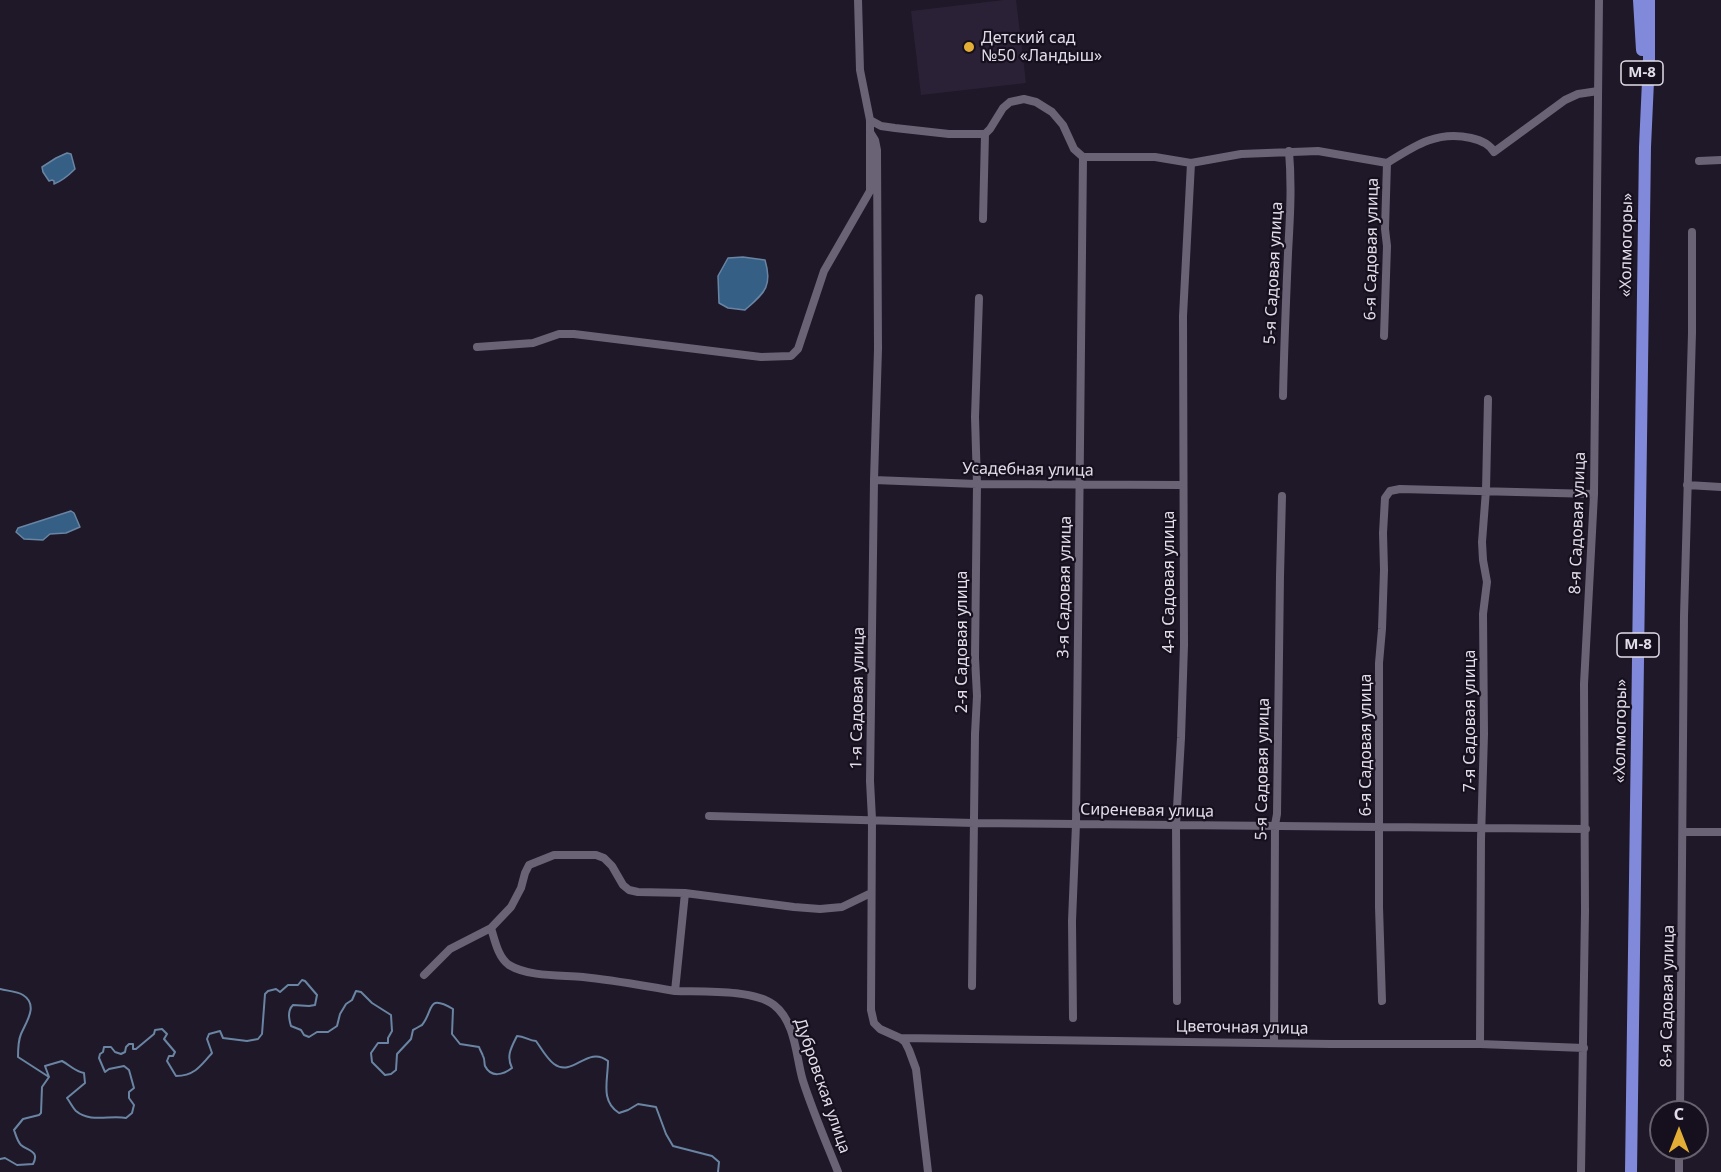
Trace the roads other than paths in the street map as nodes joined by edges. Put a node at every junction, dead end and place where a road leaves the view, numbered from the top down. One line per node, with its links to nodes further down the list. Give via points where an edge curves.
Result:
1 (858, 0): 6 (street, via 860,70)
2 (1599, 0): 5 (street, 8-я Садовая улица)
3 (1639, 0): 9 (highway, «Холмогоры» / М-8)
4 (1649, 0): 9 (highway, «Холмогоры» / М-8)
5 (1598, 91): 15 (street, via 1565,100 1494,152 1491,146 1474,138 1445,135 1433,137); 32 (street, 8-я Садовая улица)
6 (870, 120): 7 (street); 8 (street, via 895,128)
7 (870, 132): 16 (street); 17 (street, 1-я Садовая улица, via 877,150)
8 (985, 134): 11 (street, via 1010,102 1031,101 1052,112); 18 (street)
9 (1645, 147): 62 (highway, «Холмогоры» / М-8)
10 (1289, 151): 14 (street); 15 (street, via 1318,151); 23 (street, 5-я Садовая улица, via 1292,178)
11 (1083, 157): 14 (street, via 1155,157); 27 (street, 3-я Садовая улица)
12 (1721, 160): 13 (street)
13 (1699, 161)
14 (1191, 163): 28 (street, 4-я Садовая улица)
15 (1387, 163): 21 (street, 6-я Садовая улица)
16 (870, 191): 17 (street); 22 (street, via 824,271 798,349 791,356 761,357 574,334 559,334 533,343)
17 (878, 201): 25 (street, 1-я Садовая улица)
18 (983, 219)
19 (1692, 232): 29 (street, 8-я Садовая улица)
20 (979, 298): 26 (street, 2-я Садовая улица)
21 (1384, 336)
22 (477, 347)
23 (1283, 396)
24 (1488, 399): 31 (street, 7-я Садовая улица)
25 (874, 480): 26 (street, Усадебная улица); 35 (street, 1-я Садовая улица)
26 (977, 484): 27 (street, Усадебная улица); 36 (street, 2-я Садовая улица)
27 (1080, 484): 28 (street, Усадебная улица); 37 (street, 3-я Садовая улица)
28 (1182, 485): 38 (street, 4-я Садовая улица, via 1184,645)
29 (1687, 485): 30 (street); 43 (street, 8-я Садовая улица)
30 (1721, 488)
31 (1486, 490): 32 (street); 40 (street, 6-я Садовая улица, via 1400,489 1389,491 1384,498); 41 (street, 7-я Садовая улица, via 1482,551 1487,582 1483,614)
32 (1594, 494): 42 (street, 8-я Садовая улица, via 1584,684)
33 (1282, 496): 39 (street, 5-я Садовая улица)
34 (709, 816): 35 (street, Сиреневая улица)
35 (872, 819): 36 (street, Сиреневая улица); 46 (street, 1-я Садовая улица)
36 (974, 823): 37 (street, Сиреневая улица); 49 (street, 2-я Садовая улица)
37 (1076, 824): 38 (street, Сиреневая улица); 53 (street, 3-я Садовая улица)
38 (1176, 825): 39 (street, Сиреневая улица); 51 (street, 4-я Садовая улица)
39 (1275, 825): 40 (street, Сиреневая улица); 55 (street, 5-я Садовая улица)
40 (1379, 827): 41 (street, Сиреневая улица); 52 (street, 6-я Садовая улица)
41 (1482, 829): 42 (street, Сиреневая улица); 56 (street, 7-я Садовая улица)
42 (1586, 829): 57 (street, 8-я Садовая улица)
43 (1683, 832): 44 (street); 58 (street, 8-я Садовая улица)
44 (1721, 832)
45 (685, 893): 46 (street, via 820,909 842,907); 47 (street, via 629,890 604,858 554,855 529,865 511,907); 50 (street)
46 (871, 893): 54 (street, 1-я Садовая улица, via 871,1010 880,1029)
47 (491, 928): 48 (street, via 450,949); 50 (street, Дубровская улица, via 502,957 525,971)
48 (424, 975)
49 (972, 986)
50 (675, 992): 59 (street, Дубровская улица, via 734,993 774,1005 788,1022 803,1080)
51 (1177, 1001)
52 (1382, 1001)
53 (1073, 1018)
54 (900, 1038): 55 (street, Цветочная улица); 60 (street, via 916,1069)
55 (1274, 1042): 56 (street, Цветочная улица)
56 (1480, 1044): 57 (street, Цветочная улица)
57 (1584, 1048): 61 (street, 8-я Садовая улица)
58 (1680, 1100)
59 (838, 1172)
60 (928, 1172)
61 (1581, 1172)
62 (1631, 1172)

